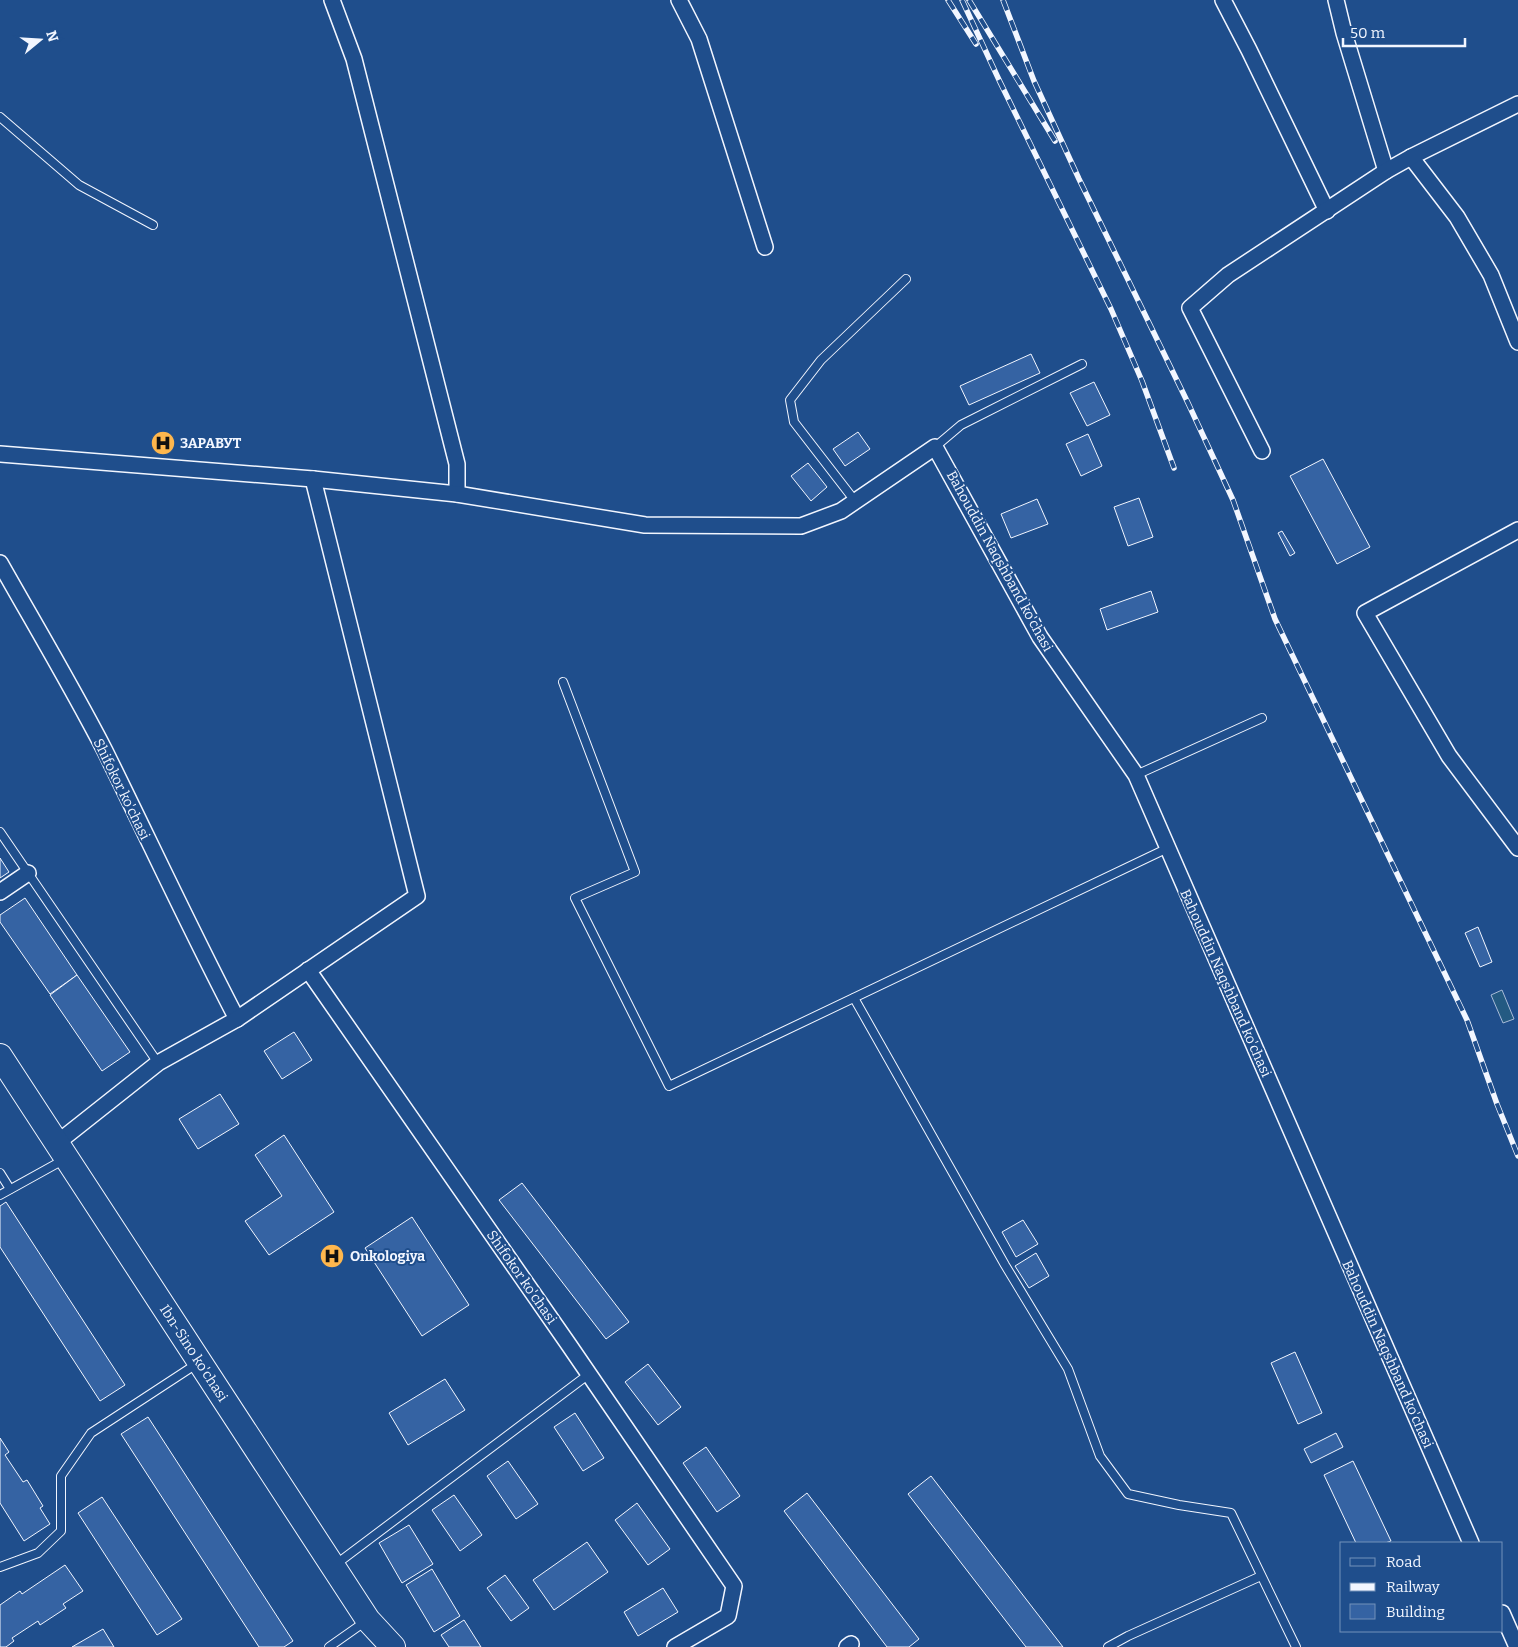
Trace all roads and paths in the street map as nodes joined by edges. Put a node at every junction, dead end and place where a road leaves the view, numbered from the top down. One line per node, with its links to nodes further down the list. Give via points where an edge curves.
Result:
1 (332, 0): 19 (street, via 357,69 457,464)
2 (678, 0): 11 (street, via 699,39)
3 (1223, 0): 9 (street)
4 (1336, 0): 8 (street)
5 (1518, 104): 7 (street)
6 (0, 117): 10 (lane, via 79,185)
7 (1411, 156): 8 (street); 13 (street, via 1457,217 1491,275)
8 (1386, 171): 9 (street)
9 (1327, 211): 16 (street, via 1228,275 1190,308)
10 (154, 224)
11 (765, 247)
12 (906, 279): 20 (lane, via 821,360 790,400 794,422)
13 (1518, 342)
14 (1082, 364): 15 (lane, via 960,425)
15 (935, 447): 20 (street); 25 (street, Bahouddin Naqshband ko'chasi, via 1040,637)
16 (1262, 451)
17 (0, 454): 18 (street)
18 (313, 479): 19 (street); 31 (street, via 417,896)
19 (457, 494): 20 (street, via 646,525 801,526 841,511)
20 (856, 501)
21 (1518, 530): 28 (street, via 1365,613 1449,756)
22 (0, 563): 33 (street, Shifokor ko'chasi, via 104,750)
23 (563, 682): 32 (lane, via 635,872 575,898 669,1086)
24 (1262, 718): 25 (lane)
25 (1136, 775): 27 (street, Bahouddin Naqshband ko'chasi)
26 (0, 832): 29 (lane)
27 (1168, 848): 32 (lane); 42 (street, Bahouddin Naqshband ko'chasi)
28 (1518, 848)
29 (28, 873): 30 (street); 35 (lane)
30 (0, 892)
31 (308, 970): 33 (street); 41 (street, Shifokor ko'chasi)
32 (854, 998): 45 (lane, via 1005,1265 1068,1369 1100,1456 1128,1494 1231,1513)
33 (237, 1019): 35 (street)
34 (0, 1056): 36 (main road, Ibn-Sino ko'chasi)
35 (158, 1063): 36 (street)
36 (62, 1150): 38 (lane); 40 (main road, Ibn-Sino ko'chasi)
37 (0, 1173): 38 (lane)
38 (10, 1189): 39 (lane)
39 (0, 1195)
40 (200, 1362): 43 (main road, Ibn-Sino ko'chasi); 44 (lane, via 91,1433 61,1476 61,1531 38,1553)
41 (589, 1374): 43 (lane); 50 (street, Shifokor ko'chasi, via 734,1586 728,1616)
42 (1471, 1542)
43 (333, 1566): 47 (main road, Ibn-Sino ko'chasi)
44 (0, 1567)
45 (1262, 1576): 51 (lane); 52 (lane)
46 (1503, 1615): 53 (street)
47 (368, 1620): 48 (lane); 49 (main road, Ibn-Sino ko'chasi)
48 (329, 1647)
49 (393, 1647)
50 (675, 1647)
51 (1108, 1647)
52 (1296, 1647)
53 (1516, 1647)

